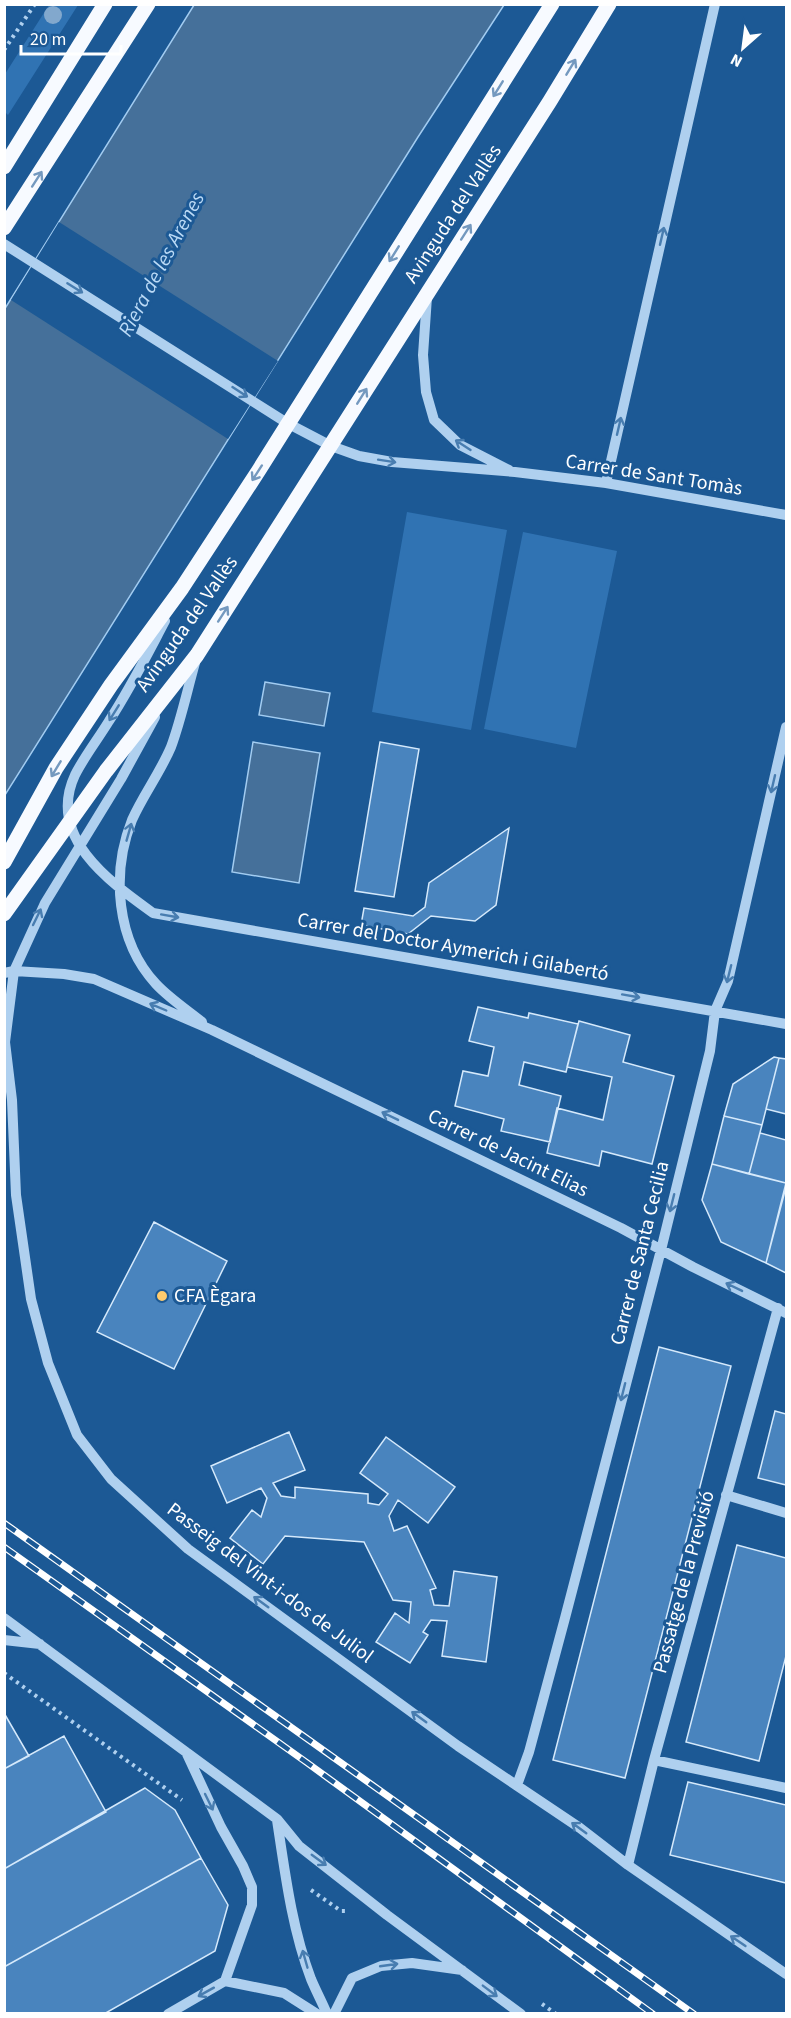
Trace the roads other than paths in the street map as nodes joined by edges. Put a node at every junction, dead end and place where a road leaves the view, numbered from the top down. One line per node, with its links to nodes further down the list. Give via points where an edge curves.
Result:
1 (105, 4): 6 (main road)
2 (148, 4): 7 (main road, one-way to 2)
3 (552, 4): 10 (main road, Avinguda del Vallès, one-way to 10)
4 (609, 4): 9 (main road, Avinguda del Vallès, one-way to 4)
5 (715, 4): 13 (street, one-way to 5)
6 (4, 167)
7 (4, 228)
8 (4, 244): 10 (street, one-way to 10)
9 (427, 293): 11 (main road, Avinguda del Vallès, one-way to 9); 12 (street, Carrer de Sant Tomàs, one-way to 9, via 460,445 435,420 426,392 423,355)
10 (287, 423): 11 (street); 15 (main road, Avinguda del Vallès, one-way to 15)
11 (331, 446): 12 (street, Carrer de Sant Tomàs, one-way to 12, via 392,462); 16 (main road, Avinguda del Vallès, one-way to 11)
12 (515, 472): 13 (street, Carrer de Sant Tomàs)
13 (606, 483): 14 (street, Carrer de Sant Tomàs)
14 (786, 515)
15 (182, 588): 19 (street, Avinguda del Vallès, one-way to 19, via 127,693 75,776 68,798); 21 (main road, Avinguda del Vallès, one-way to 21, via 56,768)
16 (197, 655): 17 (main road, Avinguda del Vallès); 22 (street, Carrer de Jacint Elias, one-way to 16, via 120,861 132,820 171,745)
17 (171, 687): 19 (main road, Avinguda del Vallès); 20 (street, Passeig del Vint-i-dos de Juliol)
18 (786, 727): 25 (street, Carrer de Santa Cecilia, one-way to 25, via 728,981)
19 (70, 822): 20 (street, Avinguda del Vallès); 23 (main road, Avinguda del Vallès)
20 (79, 846): 22 (street, Avinguda del Vallès); 24 (street, Passeig del Vint-i-dos de Juliol, one-way to 20)
21 (4, 862)
22 (120, 889): 25 (street, Carrer del Doctor Aymerich i Gilabertó, one-way to 25, via 153,913); 27 (street, Carrer de Jacint Elias, via 128,940 138,961 157,985)
23 (4, 914)
24 (9, 972): 27 (street, Carrer de Jacint Elias, one-way to 24, via 94,980 64,974); 37 (street, Passeig del Vint-i-dos de Juliol, one-way to 24, via 188,1549 111,1479 77,1435 48,1363 31,1299 16,1195 5,1042)
25 (715, 1011): 26 (street, Carrer del Doctor Aymerich i Gilabertó); 28 (street, Carrer de Santa Cecilia, one-way to 28, via 710,1051)
26 (786, 1024)
27 (212, 1030): 28 (street, Carrer de Jacint Elias, one-way to 27)
28 (661, 1250): 29 (street, Carrer de Jacint Elias, one-way to 28); 37 (street, Carrer de Santa Cecilia, one-way to 37, via 529,1752)
29 (782, 1311): 30 (street, Passatge de la Previsió)
30 (726, 1495): 31 (street); 36 (street, Passatge de la Previsió)
31 (786, 1513)
32 (4, 1618): 34 (street)
33 (4, 1640): 34 (street)
34 (40, 1645): 35 (street)
35 (184, 1749): 39 (street); 43 (street, one-way to 43, via 252,1887 252,1905)
36 (654, 1760): 38 (street); 40 (street, Passatge de la Previsió)
37 (517, 1785): 40 (street, Passeig del Vint-i-dos de Juliol, one-way to 37)
38 (786, 1788)
39 (277, 1819): 41 (street, one-way to 41, via 299,1846); 46 (street, one-way to 39, via 300,1941)
40 (628, 1865): 42 (street, Passeig del Vint-i-dos de Juliol, one-way to 40)
41 (463, 1970): 47 (street, one-way to 41, via 352,1978 381,1966 411,1963); 48 (street, one-way to 48)
42 (786, 1974)
43 (225, 1981): 44 (street, one-way to 44); 45 (street, via 284,1994)
44 (168, 2013)
45 (317, 2013)
46 (327, 2013)
47 (334, 2013)
48 (521, 2013)

